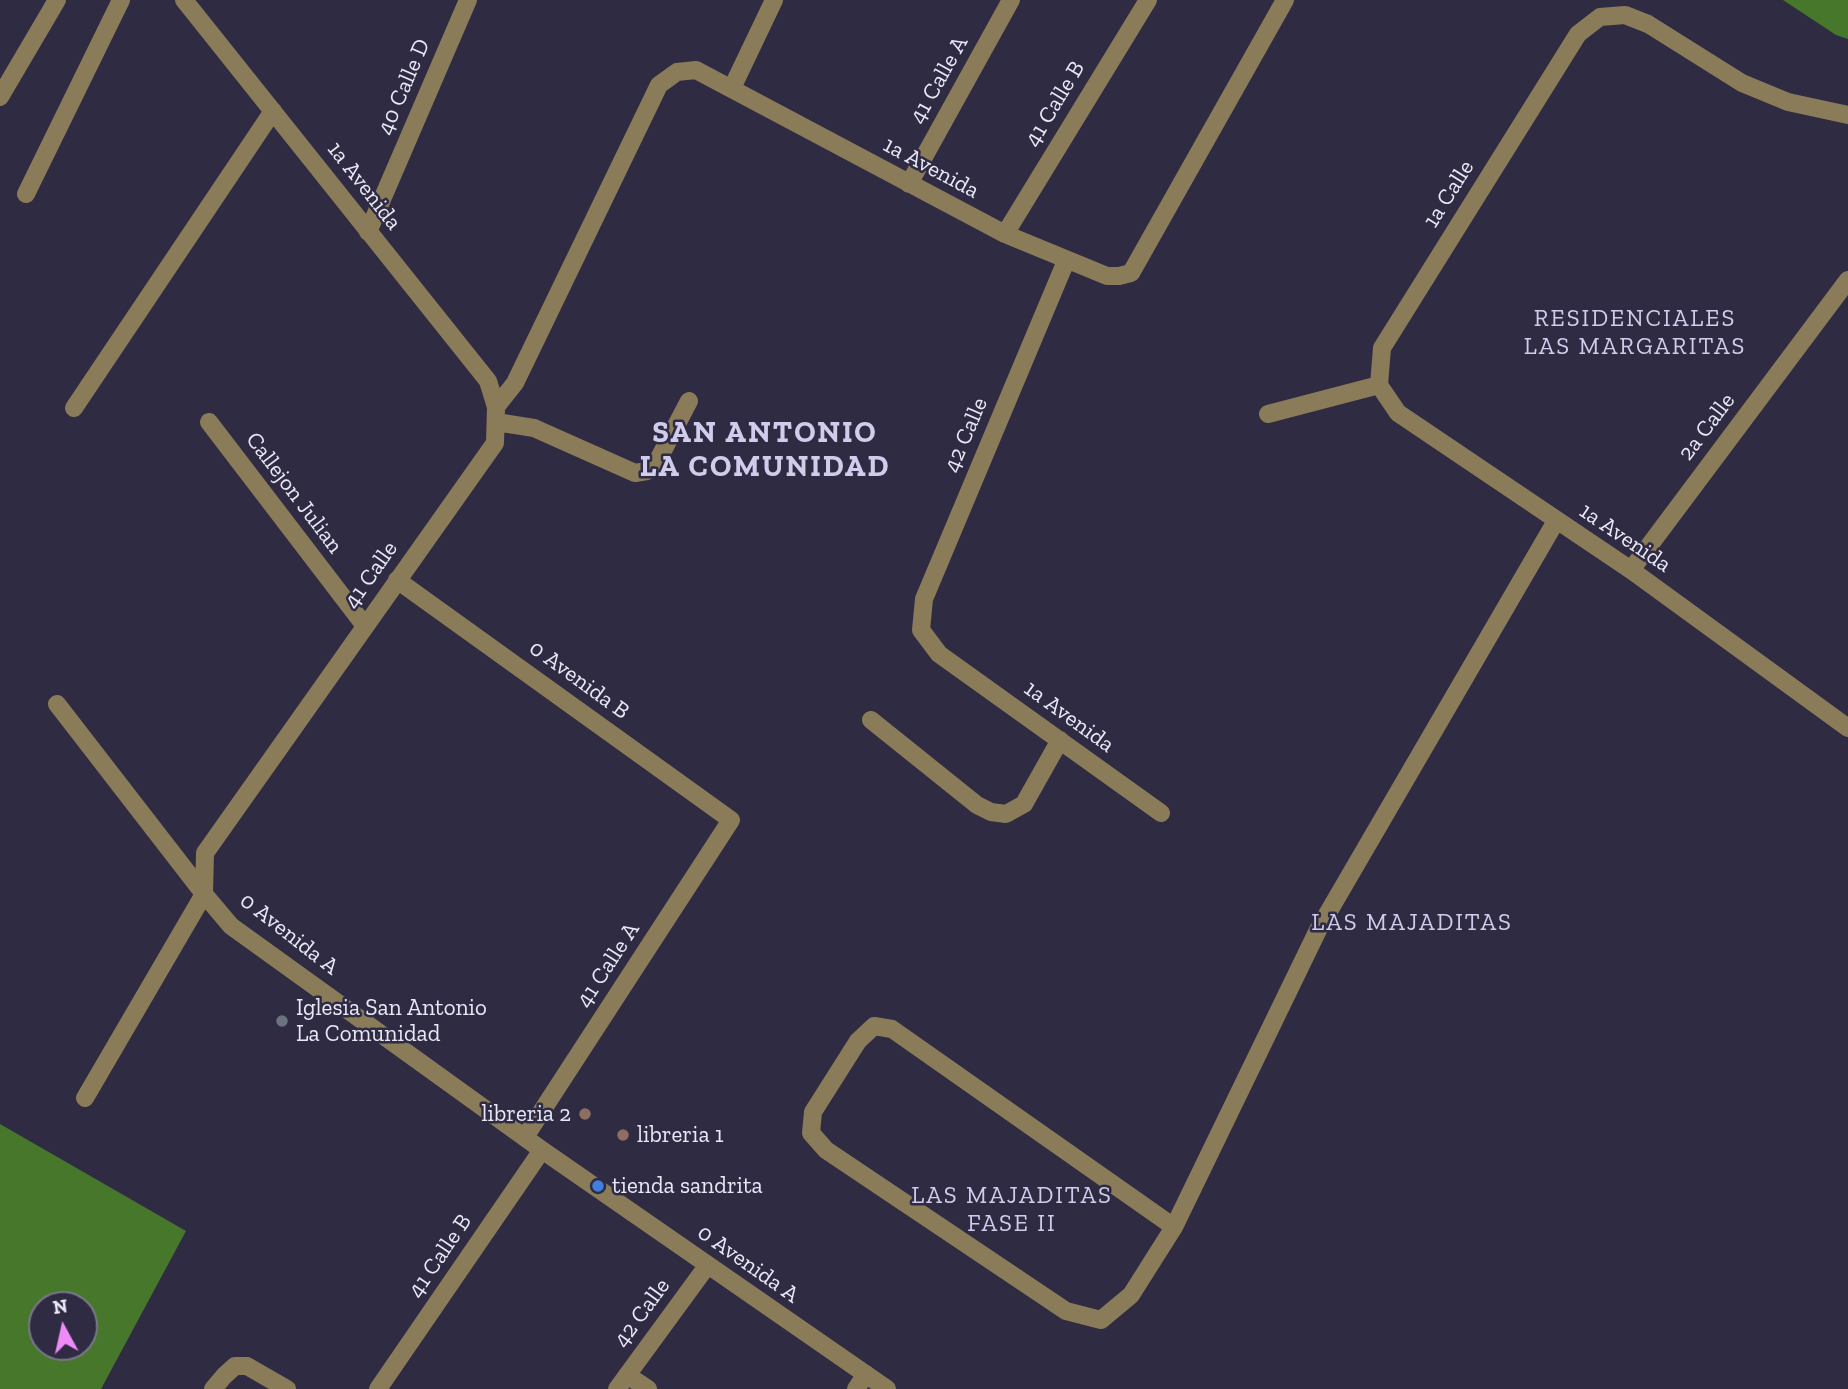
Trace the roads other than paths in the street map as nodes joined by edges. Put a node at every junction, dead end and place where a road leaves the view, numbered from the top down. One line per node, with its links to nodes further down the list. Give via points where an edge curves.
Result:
1 (57, 0): 11 (street)
2 (121, 0): 15 (street)
3 (184, 0): 12 (street, 1a Avenida)
4 (468, 0): 16 (street, 40 Calle D)
5 (774, 0): 10 (street)
6 (1012, 0): 14 (street, 41 Calle A)
7 (1147, 0): 17 (street, 41 Calle B)
8 (1285, 0): 18 (street, 1a Avenida, via 1131,273 1107,276)
9 (677, 72): 10 (street, 1a Avenida, via 696,70); 23 (street, 41 Calle, via 659,85)
10 (732, 88): 14 (street, 1a Avenida)
11 (0, 97)
12 (274, 111): 16 (street, 1a Avenida); 22 (street)
13 (1848, 115): 20 (street, 1a Calle, via 1788,102 1742,83 1648,24 1625,15 1600,17 1577,34 1382,348)
14 (909, 184): 17 (street, 1a Avenida)
15 (26, 194)
16 (368, 232): 23 (street, 1a Avenida, via 488,381)
17 (1005, 234): 18 (street, 1a Avenida)
18 (1066, 261): 30 (street, 42 Calle, via 924,599)
19 (1848, 280): 27 (street, 2a Calle)
20 (1379, 385): 24 (street); 26 (street, 1a Avenida, via 1398,413)
21 (688, 401): 23 (street, via 656,464 635,473)
22 (74, 408)
23 (496, 414): 28 (street, 41 Calle, via 495,443)
24 (1268, 414)
25 (209, 422): 29 (street, Callejon Julian)
26 (1556, 521): 27 (street, 1a Avenida); 41 (street, via 1318,929)
27 (1631, 570): 33 (street, 1a Avenida)
28 (397, 580): 29 (street, 41 Calle); 36 (street, 0 Avenida B)
29 (365, 626): 37 (street, 41 Calle, via 205,853)
30 (921, 629): 34 (street, 1a Avenida, via 939,654)
31 (57, 704): 37 (street, 0 Avenida A)
32 (871, 720): 34 (street, via 977,805 1006,814 1024,804)
33 (1848, 728)
34 (1060, 740): 35 (street, 1a Avenida)
35 (1161, 813)
36 (732, 820): 39 (street, 41 Calle A)
37 (204, 894): 38 (street, 41 Calle); 39 (street, 0 Avenida A, via 232,926)
38 (85, 1098)
39 (525, 1137): 40 (street, 0 Avenida A)
40 (542, 1150): 42 (street, 0 Avenida A); 47 (street, 41 Calle B)
41 (1174, 1227): 41 (street, via 892,1029 874,1026 858,1041 813,1112 811,1133 826,1150 1066,1311 1101,1320 1130,1295)
42 (707, 1266): 43 (street, 42 Calle); 44 (street, 0 Avenida A)
43 (622, 1382): 48 (street)
44 (861, 1382): 49 (street, 0 Avenida A)
45 (213, 1389): 46 (street, via 235,1366 247,1366)
46 (287, 1389)
47 (378, 1389)
48 (648, 1389)
49 (887, 1389)

